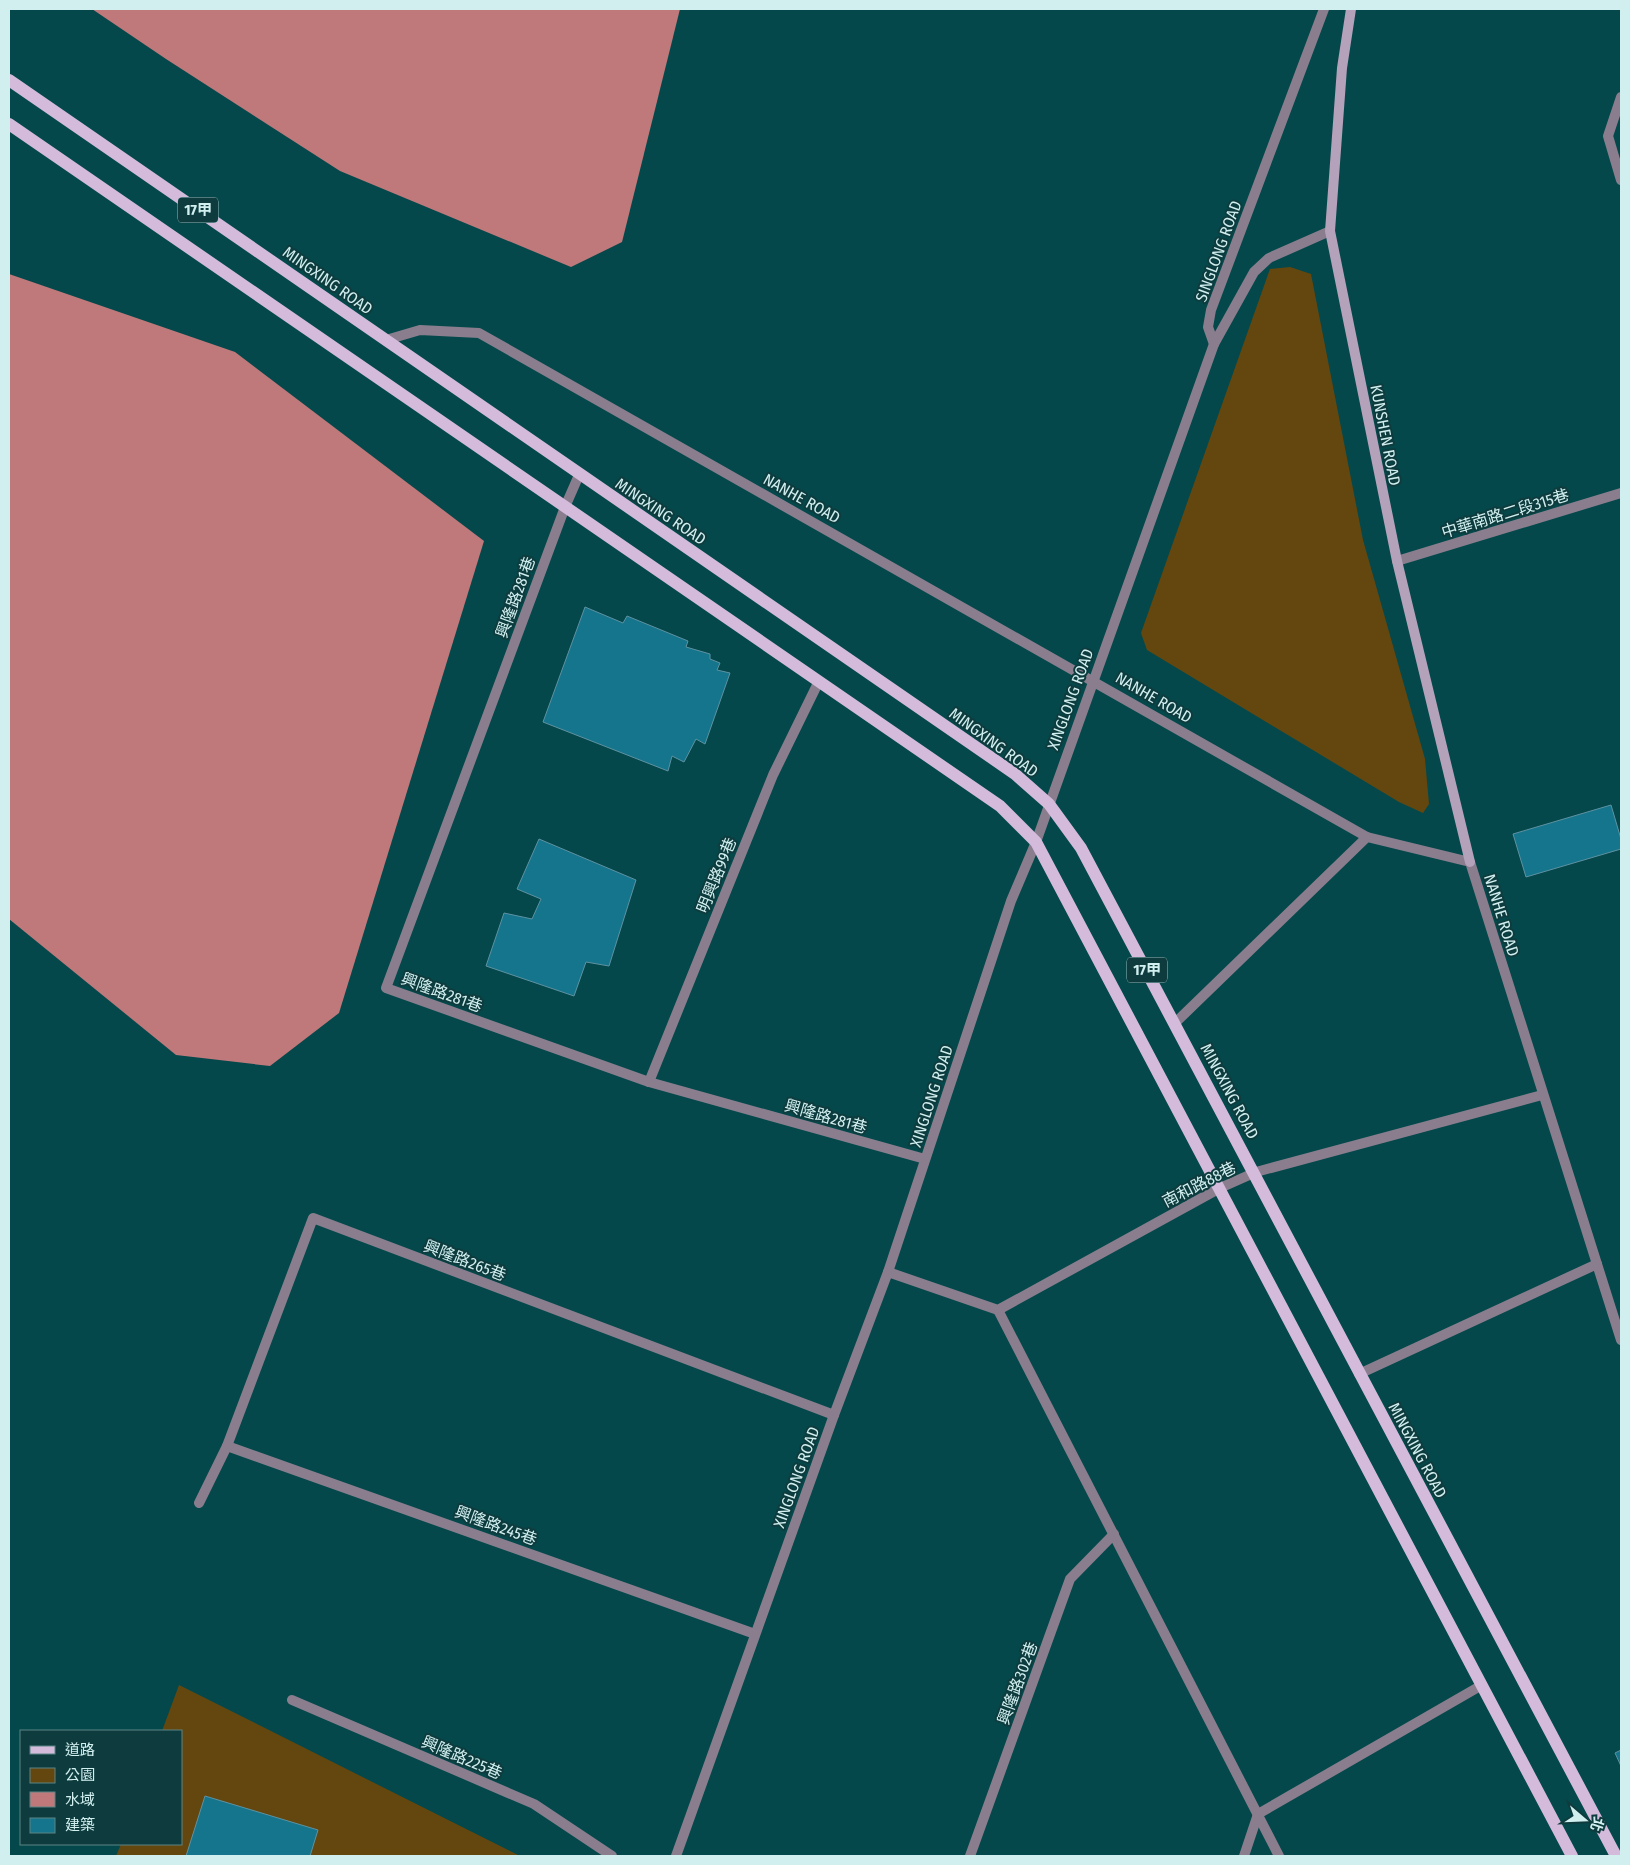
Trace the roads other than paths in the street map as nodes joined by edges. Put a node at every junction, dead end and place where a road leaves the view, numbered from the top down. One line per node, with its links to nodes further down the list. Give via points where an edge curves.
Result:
1 (1324, 9): 9 (street, SINGLONG ROAD, via 1211,310 1208,327)
2 (1351, 9): 7 (street, KUNSHEN ROAD, via 1342,68)
3 (9, 80): 8 (main road, MINGXING ROAD / 17甲)
4 (1621, 97): 6 (street, via 1608,136)
5 (9, 124): 12 (main road, 17甲)
6 (1621, 180)
7 (1330, 231): 9 (street, SINGLONG ROAD, via 1269,258 1254,272); 13 (street, KUNSHEN ROAD)
8 (386, 340): 10 (main road, MINGXING ROAD / 17甲); 14 (street, NANHE ROAD, via 420,330 478,333)
9 (1214, 344): 14 (street, XINGLONG ROAD)
10 (579, 475): 12 (street, 興隆路281巷); 16 (main road, MINGXING ROAD / 17甲, via 1015,774)
11 (1621, 493): 13 (street, 中華南路二段315巷)
12 (565, 507): 15 (main road, 17甲); 21 (street, 興隆路281巷, via 386,988)
13 (1397, 561): 19 (street, KUNSHEN ROAD)
14 (1092, 679): 16 (street, XINGLONG ROAD); 17 (street, NANHE ROAD)
15 (819, 681): 18 (main road, 17甲, via 1000,806); 21 (street, 明興路99巷, via 773,775)
16 (1049, 804): 18 (street, XINGLONG ROAD); 20 (main road, MINGXING ROAD / 17甲, via 1082,848)
17 (1367, 836): 19 (street, NANHE ROAD); 20 (street)
18 (1036, 842): 23 (street, XINGLONG ROAD, via 1011,901); 25 (main road, 17甲)
19 (1470, 862): 22 (street, NANHE ROAD)
20 (1175, 1023): 24 (main road, MINGXING ROAD / 17甲)
21 (649, 1082): 23 (street, 興隆路281巷)
22 (1542, 1095): 24 (street, 南和路88巷); 26 (street, NANHE ROAD)
23 (925, 1159): 27 (street, XINGLONG ROAD)
24 (1256, 1172): 25 (street, 南和路88巷); 30 (main road, MINGXING ROAD / 17甲)
25 (1220, 1188): 28 (street, 南和路88巷); 36 (main road, 17甲)
26 (1597, 1264): 29 (street, NANHE ROAD); 30 (street)
27 (888, 1272): 28 (street); 31 (street, XINGLONG ROAD)
28 (998, 1310): 34 (street)
29 (1621, 1340)
30 (1359, 1374): 45 (main road, MINGXING ROAD / 17甲)
31 (834, 1415): 32 (street, 興隆路265巷, via 313,1218); 35 (street, XINGLONG ROAD)
32 (227, 1446): 33 (street); 35 (street, 興隆路245巷)
33 (199, 1504)
34 (1114, 1534): 38 (street); 41 (street, 興隆路302巷, via 1070,1579)
35 (756, 1634): 40 (street, XINGLONG ROAD)
36 (1482, 1685): 38 (street); 44 (main road, 17甲)
37 (292, 1700): 39 (street, 興隆路225巷, via 534,1804)
38 (1258, 1814): 42 (street); 43 (street)
39 (612, 1856)
40 (676, 1856)
41 (970, 1856)
42 (1244, 1856)
43 (1279, 1856)
44 (1572, 1856)
45 (1616, 1856)

